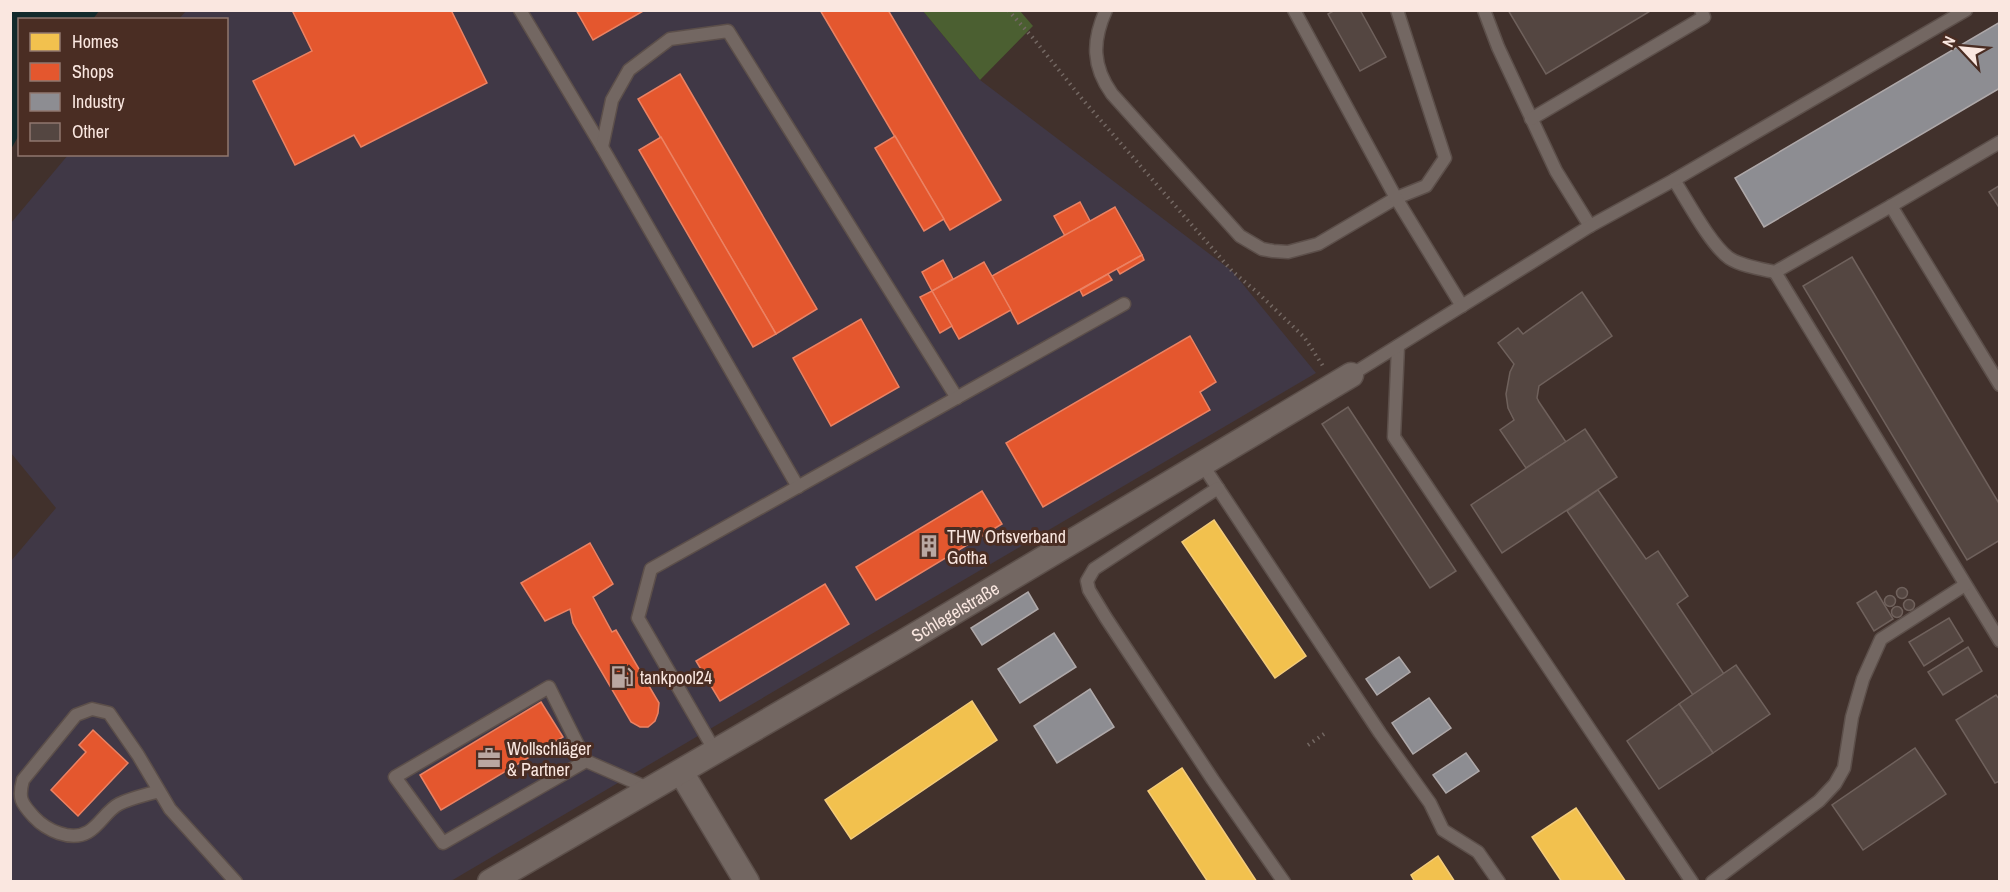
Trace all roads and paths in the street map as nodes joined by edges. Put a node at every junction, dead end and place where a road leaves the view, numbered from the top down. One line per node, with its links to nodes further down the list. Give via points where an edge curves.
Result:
1 (520, 10): 11 (lane)
2 (1008, 10): 20 (path, via 1232,271)
3 (1106, 10): 13 (lane, via 1097,35 1097,63 1102,80 1240,236 1262,249 1302,249 1318,244)
4 (1397, 10): 13 (lane, via 1444,158 1426,186)
5 (1484, 10): 9 (lane)
6 (1701, 10): 9 (lane, via 1704,17)
7 (1966, 10): 12 (lane)
8 (1296, 11): 13 (lane)
9 (1531, 119): 15 (lane, via 1556,171)
10 (2000, 142): 14 (lane)
11 (602, 147): 22 (lane, via 612,100 629,70 670,39 728,31); 24 (lane)
12 (1674, 180): 15 (lane); 16 (lane, via 1710,236 1730,258)
13 (1396, 198): 18 (lane)
14 (1891, 206): 16 (lane); 21 (lane)
15 (1590, 226): 18 (lane)
16 (1775, 272): 26 (lane)
17 (1124, 304): 22 (lane)
18 (1462, 306): 19 (lane)
19 (1398, 346): 20 (lane); 40 (lane, via 1394,436)
20 (1343, 380): 23 (street, Schlegelstraße)
21 (2000, 385)
22 (957, 398): 24 (lane)
23 (1202, 464): 25 (lane); 30 (street, Schlegelstraße)
24 (798, 487): 30 (lane, via 651,569 638,618)
25 (1218, 488): 38 (lane, via 1094,570 1087,581 1106,618); 39 (lane, via 1430,803 1443,830 1478,852)
26 (1965, 585): 27 (lane); 41 (lane, via 1881,639 1863,679 1844,768 1835,784 1819,801)
27 (2000, 641)
28 (1324, 734): 29 (path)
29 (1308, 745)
30 (715, 752): 32 (street, Schlegelstraße)
31 (586, 762): 31 (lane, via 549,687 395,777 443,843); 33 (lane)
32 (681, 772): 33 (street, Schlegelstraße); 37 (street)
33 (650, 789): 36 (street, Schlegelstraße)
34 (159, 791): 34 (lane, via 109,713 92,709 76,715 22,780 19,793 23,806 39,823 74,836 87,832 118,804); 35 (lane, via 170,809)
35 (236, 882)
36 (490, 882)
37 (747, 882)
38 (1284, 882)
39 (1499, 882)
40 (1692, 882)
41 (1712, 882)

